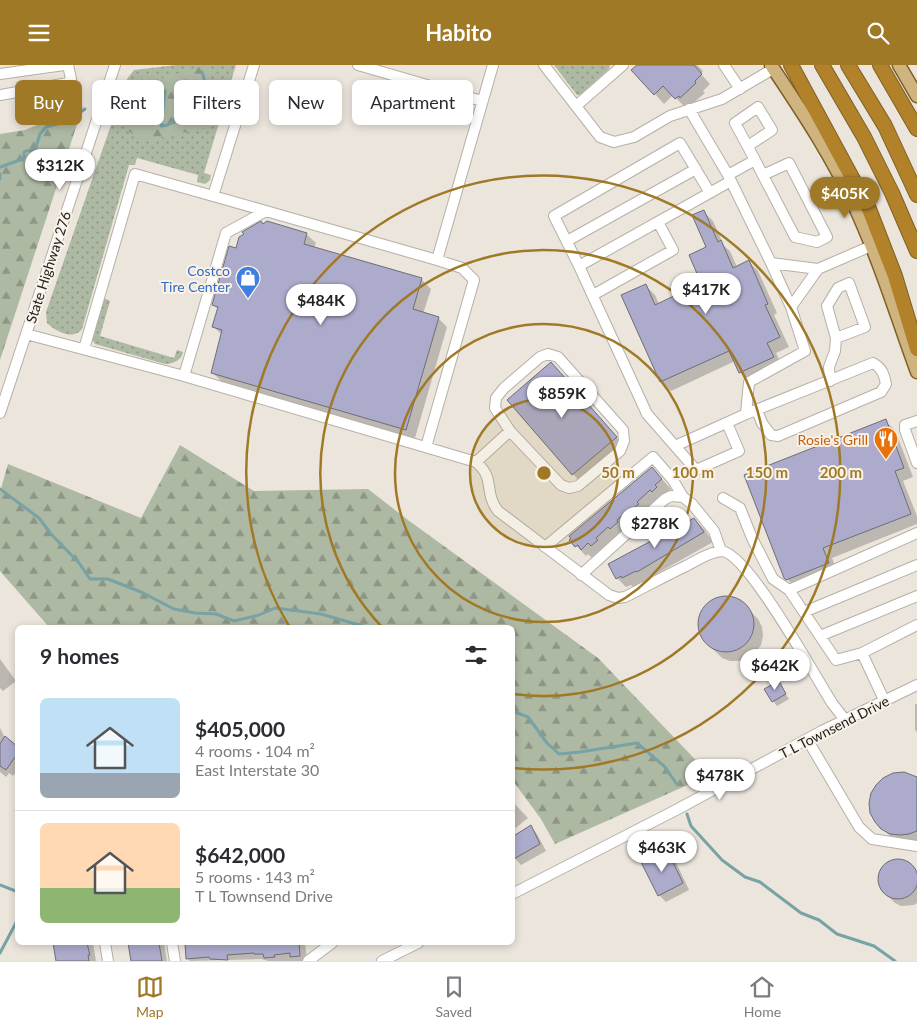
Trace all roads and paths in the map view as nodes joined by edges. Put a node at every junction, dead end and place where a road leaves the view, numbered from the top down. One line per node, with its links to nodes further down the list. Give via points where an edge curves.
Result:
1 (64, 65): 17 (street)
2 (68, 65): 19 (street, via 68,83)
3 (115, 65): 44 (street, State Highway 276)
4 (254, 65): 32 (street)
5 (493, 65): 21 (street)
6 (544, 65): 22 (street)
7 (623, 65): 22 (street)
8 (724, 65): 18 (street)
9 (791, 65): 47 (highway, via 869,209 895,276)
10 (822, 65): 37 (highway, via 864,137)
11 (848, 65): 31 (highway, via 885,127)
12 (880, 65): 24 (highway)
13 (900, 65): 20 (main road)
14 (362, 66): 16 (street)
15 (772, 67): 18 (street); 36 (main road, via 819,139 854,204)
16 (388, 69): 21 (street)
17 (0, 74)
18 (740, 89): 23 (street, via 722,99)
19 (0, 95)
20 (917, 96)
21 (482, 101): 38 (street)
22 (576, 106): 23 (street, via 600,137 614,142 634,137)
23 (689, 109): 29 (street)
24 (917, 129)
25 (748, 146): 26 (street)
26 (755, 160): 28 (street); 29 (street)
27 (696, 169): 30 (street); 35 (street); 35 (street, via 680,143 554,216)
28 (763, 175): 28 (street, via 794,237 817,242 827,237 789,163)
29 (729, 178): 30 (street); 39 (street)
30 (710, 193): 34 (street)
31 (917, 195)
32 (214, 196): 33 (street); 46 (street, via 134,174)
33 (266, 211): 38 (street); 49 (street, via 226,233)
34 (658, 222): 40 (street); 42 (street, via 673,250)
35 (567, 241): 40 (street)
36 (871, 246): 41 (street); 48 (main road)
37 (917, 251)
38 (437, 260): 58 (street, via 462,268 474,280)
39 (771, 263): 41 (street); 43 (street)
40 (580, 266): 42 (street)
41 (818, 269): 43 (street)
42 (593, 295): 57 (street, via 647,414)
43 (791, 307): 53 (street, via 805,351 749,382)
44 (26, 334): 46 (street); 52 (street, State Highway 276)
45 (836, 338): 45 (street, via 866,327 849,283 838,288 827,306); 50 (street, via 836,351 829,367)
46 (84, 349): 49 (street)
47 (917, 349)
48 (917, 372)
49 (184, 376): 58 (street)
50 (830, 381): 51 (street); 51 (street, via 873,363 879,366 886,383 881,392 778,436 771,435)
51 (757, 410): 53 (street)
52 (0, 413)
53 (746, 414): 55 (street)
54 (917, 421): 60 (street, via 905,425)
55 (727, 423): 57 (street); 57 (street, via 739,451 722,459 696,470)
56 (510, 431): 56 (street, via 561,485 569,488 578,486 620,451 624,441 624,430 558,357 548,354 540,357 496,398 495,408); 59 (street)
57 (675, 446)
58 (426, 447): 59 (street)
59 (476, 462): 64 (street, via 485,469 489,479 492,504)
60 (917, 463)
61 (683, 497): 64 (street, via 653,457); 65 (street, via 714,531); 67 (street, via 665,499)
62 (723, 498): 68 (street, via 740,509 773,579)
63 (917, 533): 68 (street)
64 (546, 547): 67 (street)
65 (722, 551): 67 (street, via 624,597 609,595); 76 (street, via 740,562 757,583)
66 (917, 565): 70 (street)
67 (581, 575)
68 (789, 590): 70 (street)
69 (917, 596): 72 (street)
70 (804, 612): 72 (street)
71 (917, 625): 73 (street)
72 (820, 636): 73 (street, via 836,660)
73 (862, 653): 75 (street)
74 (917, 685): 75 (street, T L Townsend Drive)
75 (885, 702): 76 (street, T L Townsend Drive)
76 (845, 720): 77 (street, T L Townsend Drive)
77 (808, 739): 78 (street, via 859,827 872,839); 79 (street, T L Townsend Drive)
78 (917, 846)
79 (515, 891)
80 (105, 945): 84 (street)
81 (172, 945): 85 (street)
82 (329, 945): 86 (street)
83 (414, 945): 87 (street)
84 (108, 961)
85 (175, 961)
86 (308, 961)
87 (382, 961)

